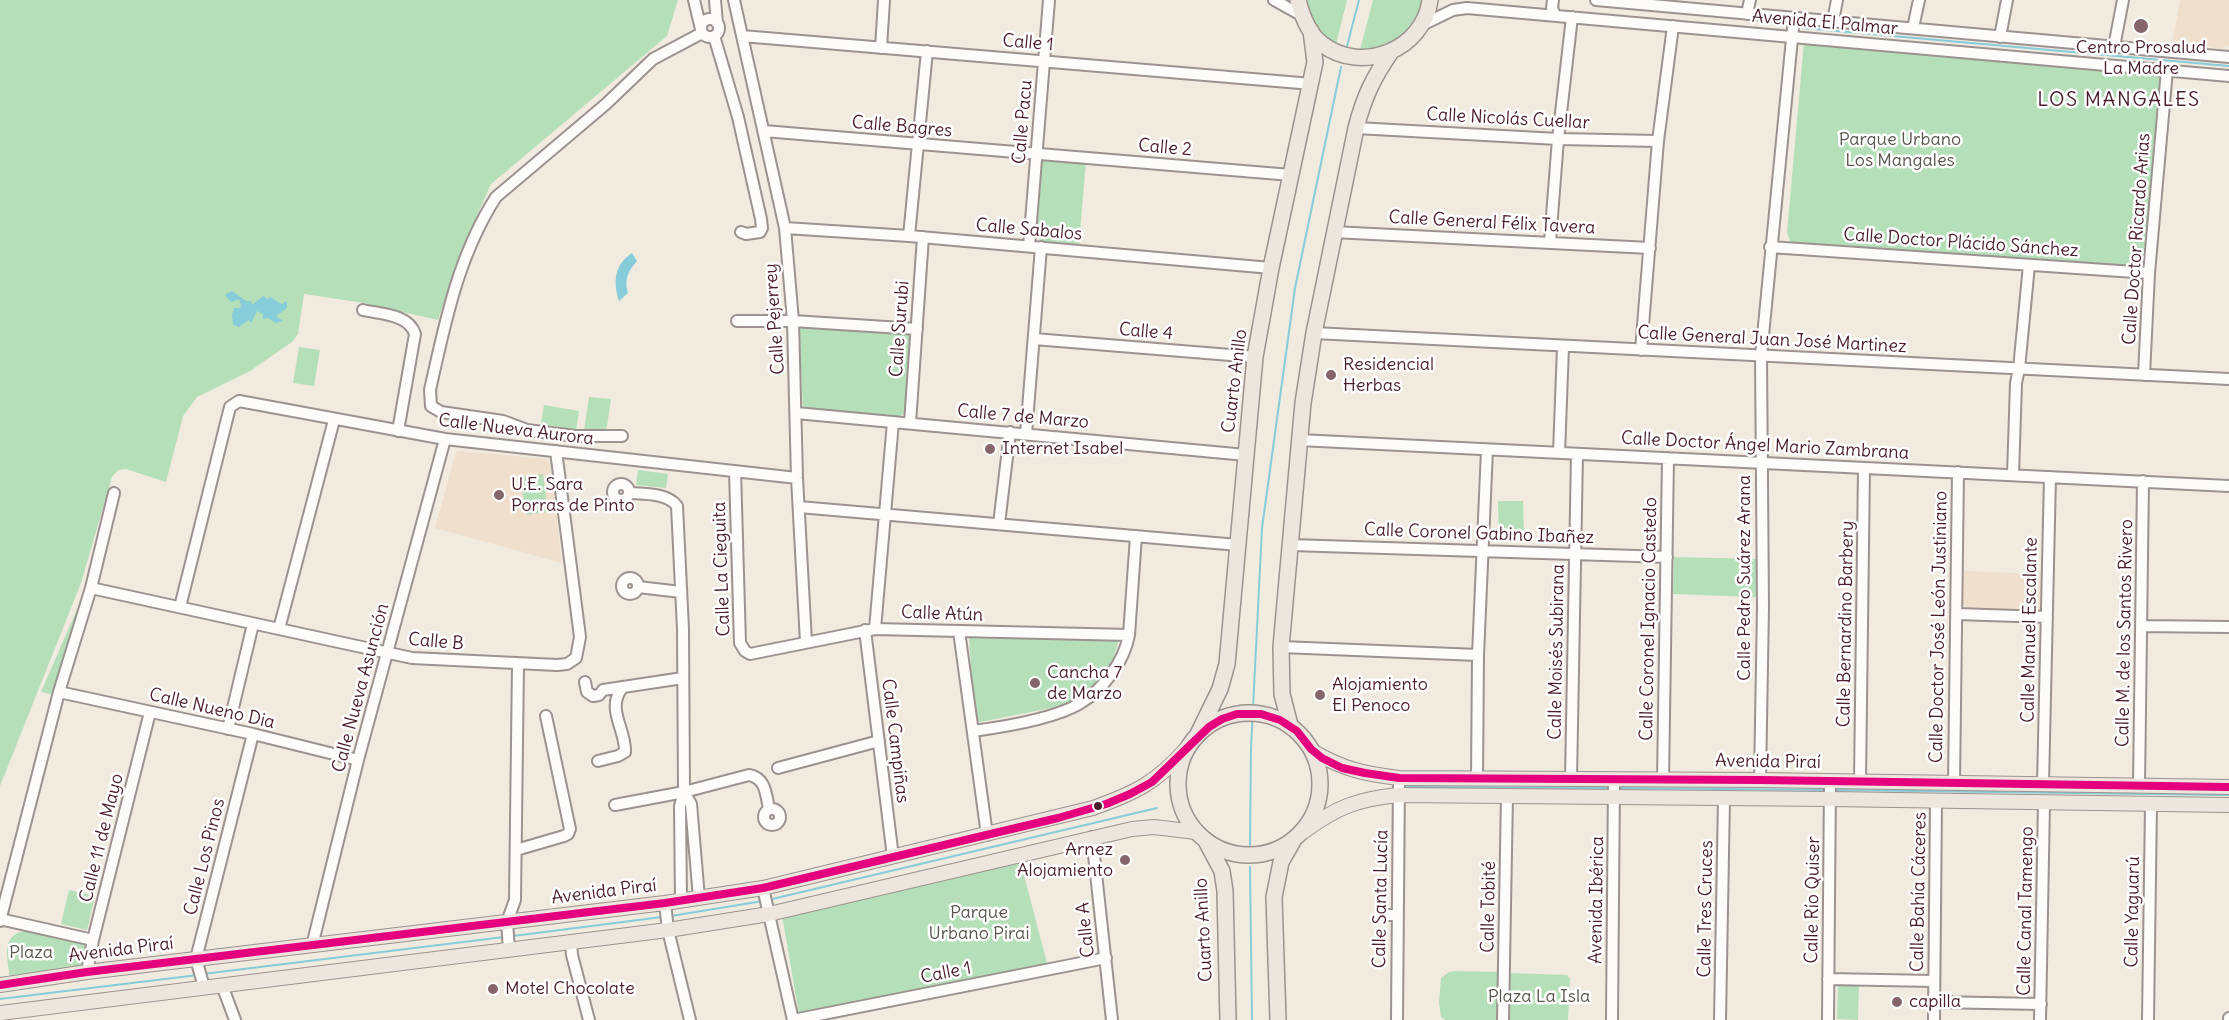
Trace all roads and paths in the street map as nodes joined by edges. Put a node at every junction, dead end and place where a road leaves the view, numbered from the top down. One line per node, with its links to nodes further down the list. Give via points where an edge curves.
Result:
1 (694, 0): 26 (street)
2 (715, 0): 22 (street)
3 (734, 0): 29 (street, Calle Pejerrey)
4 (885, 0): 34 (street)
5 (1049, 0): 38 (street, Calle Pacu)
6 (1274, 0): 16 (street)
7 (1430, 0): 23 (highway)
8 (1554, 0): 18 (street)
9 (1596, 0): 15 (street, Avenida El Palmar)
10 (1750, 0): 17 (street)
11 (1837, 0): 21 (street)
12 (1919, 0): 25 (street)
13 (2007, 0): 31 (street)
14 (2123, 0): 33 (street)
15 (1661, 3): 17 (street, Avenida El Palmar)
16 (1300, 7): 27 (highway)
17 (1747, 14): 20 (street, Avenida El Palmar)
18 (1555, 15): 19 (street, Avenida El Palmar); 23 (street, Avenida El Palmar, via 1467,8 1453,10)
19 (1572, 17): 24 (street, Avenida El Palmar); 45 (street)
20 (1794, 18): 21 (street, Avenida El Palmar); 30 (street, Calle Pedro Suárez Arana)
21 (1833, 21): 25 (street, Avenida El Palmar)
22 (717, 23): 26 (street, via 708,20); 28 (street, via 719,29)
23 (1422, 26): 36 (highway, via 1409,41)
24 (1673, 26): 30 (street, Avenida El Palmar); 46 (street)
25 (1913, 28): 32 (street, Avenida El Palmar)
26 (701, 31): 28 (street, via 707,37); 83 (street, via 653,59 496,197 456,279 430,390 430,406 441,412 503,421 527,430)
27 (1311, 31): 36 (highway, via 1340,54 1360,58); 42 (highway, Cuarto Anillo, via 1316,63)
28 (714, 36): 51 (street, via 762,219 760,232)
29 (742, 36): 34 (street, Calle 1); 44 (street, Calle Pejerrey)
30 (1792, 37): 32 (street, Avenida El Palmar); 57 (street, Calle Pedro Suárez Arana)
31 (2000, 37): 32 (street, Avenida El Palmar); 33 (street, Avenida El Palmar)
32 (1976, 43): 40 (street, Avenida El Palmar)
33 (2114, 47): 39 (street, Avenida El Palmar)
34 (881, 48): 35 (street, Calle 1)
35 (927, 51): 38 (street, Calle 1); 47 (street)
36 (1391, 52): 43 (highway, via 1362,102)
37 (2229, 57): 39 (street, Avenida El Palmar)
38 (1044, 61): 42 (street, Calle 1); 48 (street, Calle Pacu)
39 (2198, 64): 40 (street, Avenida El Palmar); 41 (street, Avenida El Palmar)
40 (2168, 70): 62 (street, Calle Doctor Ricardo Arias)
41 (2229, 76)
42 (1312, 84): 49 (highway, Cuarto Anillo)
43 (1356, 128): 45 (street, Calle Nicolás Cuellar); 52 (highway)
44 (764, 132): 47 (street, Calle Bagres); 50 (street, Calle Pejerrey)
45 (1558, 139): 46 (street, Calle Nicolás Cuellar); 55 (street)
46 (1658, 141): 59 (street)
47 (918, 144): 48 (street, Calle Bagres); 53 (street)
48 (1036, 154): 49 (street, Calle 2); 56 (street, Calle Pacu)
49 (1291, 175): 61 (highway, Cuarto Anillo)
50 (785, 228): 53 (street, Calle Sabalos); 65 (street, Calle Pejerrey)
51 (741, 232)
52 (1334, 232): 55 (street, Calle General Félix Tavera); 67 (highway)
53 (909, 236): 54 (street, Calle Sabalos)
54 (923, 237): 56 (street, Calle Sabalos); 66 (street, Calle Surubi)
55 (1550, 242): 59 (street, Calle General Félix Tavera)
56 (1029, 246): 58 (street, Calle Sabalos)
57 (1770, 247): 60 (street, Calle Doctor Plácido Sánchez); 71 (street, Calle Pedro Suárez Arana)
58 (1041, 248): 61 (street, Calle Sabalos); 68 (street)
59 (1650, 248): 70 (street)
60 (2029, 265): 62 (street, Calle Doctor Plácido Sánchez); 73 (street)
61 (1271, 268): 72 (highway, Cuarto Anillo)
62 (2149, 273): 74 (street, Calle Doctor Ricardo Arias)
63 (363, 310): 80 (street, via 405,320 414,328)
64 (737, 321): 65 (street)
65 (793, 321): 66 (street); 76 (street, Calle Pejerrey)
66 (917, 328): 79 (street, Calle Surubi)
67 (1314, 333): 69 (street, Calle General Juan José Martinez); 85 (highway)
68 (1034, 339): 72 (street, Calle 4); 82 (street)
69 (1563, 347): 70 (street, Calle General Juan José Martinez); 88 (street)
70 (1641, 350): 71 (street, Calle General Juan José Martinez)
71 (1761, 356): 73 (street, Calle General Juan José Martinez); 92 (street, Calle Pedro Suárez Arana)
72 (1255, 357): 89 (highway, Cuarto Anillo)
73 (2019, 369): 74 (street, Calle General Juan José Martinez); 96 (street)
74 (2144, 375): 75 (street, Calle General Juan José Martinez)
75 (2229, 379)
76 (796, 413): 78 (street, Calle 7 de Marzo); 98 (street, Calle Pejerrey)
77 (334, 420): 80 (street, Calle Nueva Aurora); 115 (street, Calle Nueva Aurora, via 239,401 230,407); 121 (street)
78 (894, 422): 79 (street, Calle 7 de Marzo); 104 (street, Calle Campiñas)
79 (910, 423): 81 (street, Calle 7 de Marzo)
80 (398, 431): 84 (street, Calle Nueva Aurora)
81 (1010, 432): 82 (street, Calle 7 de Marzo); 105 (street)
82 (1026, 434): 89 (street, Calle 7 de Marzo)
83 (622, 436)
84 (445, 439): 87 (street, Calle Nueva Aurora); 127 (street, Calle Nueva Asunción)
85 (1299, 440): 86 (street, Calle Doctor Ángel Mario Zambrana); 108 (highway)
86 (1486, 450): 88 (street, Calle Doctor Ángel Mario Zambrana); 109 (street)
87 (556, 451): 94 (street, Calle Nueva Aurora); 130 (street, Calle B, via 580,638 578,650 567,664)
88 (1559, 453): 90 (street, Calle Doctor Ángel Mario Zambrana)
89 (1246, 454): 107 (highway, Cuarto Anillo)
90 (1576, 454): 91 (street, Calle Doctor Ángel Mario Zambrana); 110 (street, Calle Moisés Subirana)
91 (1668, 458): 92 (street, Calle Doctor Ángel Mario Zambrana); 111 (street, Calle Coronel Ignacio Castedo)
92 (1762, 463): 93 (street, Calle Doctor Ángel Mario Zambrana); 152 (street, Calle Pedro Suárez Arana)
93 (1864, 468): 95 (street, Calle Doctor Ángel Mario Zambrana); 153 (street, Calle Bernardino Barbery)
94 (735, 471): 98 (street, Calle Nueva Aurora); 128 (street, Calle La Cieguita, via 740,644 745,651)
95 (1958, 472): 96 (street, Calle Doctor Ángel Mario Zambrana); 116 (street, Calle Doctor José León Justiniano)
96 (2013, 475): 97 (street, Calle Doctor Ángel Mario Zambrana)
97 (2050, 477): 99 (street, Calle Doctor Ángel Mario Zambrana); 117 (street, Calle Manuel Escalante)
98 (797, 478): 103 (street, Calle Pejerrey)
99 (2143, 481): 100 (street, Calle Doctor Ángel Mario Zambrana); 119 (street, Calle M. de los Santos Rivero)
100 (2229, 486)
101 (114, 493): 113 (street)
102 (629, 493): 114 (street, via 660,496 673,500 677,506)
103 (799, 507): 104 (street); 125 (street, Calle Pejerrey)
104 (886, 514): 105 (street); 122 (street, Calle Campiñas)
105 (999, 524): 106 (street)
106 (1136, 536): 107 (street); 124 (street)
107 (1238, 545): 141 (highway, Cuarto Anillo, via 1227,664 1220,689)
108 (1291, 545): 109 (street, Calle Coronel Gabino Ibañez); 126 (highway)
109 (1483, 550): 110 (street, Calle Coronel Gabino Ibañez); 129 (street)
110 (1575, 554): 111 (street, Calle Coronel Gabino Ibañez); 149 (street, Calle Moisés Subirana)
111 (1666, 557): 151 (street, Calle Coronel Ignacio Castedo)
112 (638, 587): 114 (street)
113 (91, 588): 115 (street, Calle B); 134 (street)
114 (681, 592): 131 (street)
115 (180, 607): 118 (street, Calle B)
116 (1957, 614): 117 (street); 155 (street, Calle Doctor José León Justiniano)
117 (2047, 617): 156 (street, Calle Manuel Escalante)
118 (253, 624): 121 (street, Calle B); 138 (street)
119 (2141, 626): 120 (street); 158 (street, Calle M. de los Santos Rivero)
120 (2229, 627)
121 (279, 629): 127 (street, Calle B)
122 (870, 630): 123 (street, Calle Atún); 125 (street, Calle Atún); 142 (street, Calle Campiñas)
123 (959, 631): 124 (street, Calle Atún); 139 (street)
124 (1129, 635): 139 (street, via 1116,668 1079,704 1052,715)
125 (806, 642): 128 (street, Calle Atún)
126 (1281, 647): 129 (street); 137 (highway, via 1282,694)
127 (388, 654): 130 (street, Calle B); 145 (street, Calle Nueva Asunción)
128 (757, 654)
129 (1478, 655): 148 (street)
130 (518, 664): 176 (street)
131 (683, 678): 133 (street); 160 (street)
132 (585, 682): 133 (street, via 587,692 593,696)
133 (623, 687): 146 (street, via 614,706 626,743 625,752)
134 (59, 692): 135 (street, Calle Nueno Dia); 185 (street)
135 (150, 712): 138 (street, Calle Nueno Dia); 188 (street, Calle 11 de Mayo)
136 (546, 716): 176 (street, via 570,829 564,836)
137 (1290, 725): 141 (highway, via 1272,716 1235,714 1215,721); 144 (highway)
138 (228, 729): 140 (street, Calle Nueno Dia)
139 (973, 731): 172 (street)
140 (253, 734): 145 (street, Calle Nueno Dia); 193 (street, Calle Los Pinos)
141 (1198, 734): 143 (highway)
142 (879, 741): 147 (street); 177 (street, Calle Campiñas)
143 (1186, 749): 172 (main road, Avenida Piraí, via 1152,782 1131,794 1093,808); 175 (highway, via 1179,770 1178,792 1181,807)
144 (1312, 751): 157 (main road, Avenida Piraí, via 1348,770); 173 (highway, via 1319,767 1319,801)
145 (358, 760): 190 (street, Calle Nueva Asunción)
146 (598, 761)
147 (778, 768)
148 (1477, 779): 149 (main road, Avenida Piraí); 157 (main road, Avenida Piraí)
149 (1571, 779): 150 (main road, Avenida Piraí)
150 (1614, 780): 151 (main road, Avenida Piraí); 163 (street, Avenida Ibérica)
151 (1663, 780): 152 (main road, Avenida Piraí)
152 (1760, 780): 154 (main road, Avenida Piraí)
153 (1860, 781): 154 (main road, Avenida Piraí); 155 (main road, Avenida Piraí)
154 (1830, 782): 164 (street, Calle Río Quiser)
155 (1954, 783): 161 (main road, Avenida Piraí)
156 (2043, 784): 158 (main road, Avenida Piraí); 161 (main road, Avenida Piraí)
157 (1399, 786): 162 (main road, Avenida Piraí); 173 (main road, Avenida Piraí, via 1346,805); 184 (street, Calle Santa Lucía)
158 (2139, 786): 159 (main road, Avenida Piraí)
159 (2229, 787)
160 (684, 792): 169 (street); 171 (street, via 755,776 763,784); 179 (street, via 691,804); 180 (street, via 680,806)
161 (1991, 792): 166 (main road, Avenida Piraí); 167 (main road, Avenida Piraí)
162 (1508, 795): 163 (main road, Avenida Piraí); 211 (street, Calle Tobité)
163 (1614, 797): 165 (main road, Avenida Piraí); 212 (street, Avenida Ibérica)
164 (1830, 797): 165 (main road, Avenida Piraí); 166 (main road, Avenida Piraí); 195 (street, Calle Río Quiser)
165 (1724, 798): 213 (street, Calle Tres Cruces)
166 (1936, 801): 197 (street, Calle Bahía Cáceres)
167 (2044, 803): 168 (main road, Avenida Piraí); 201 (street, Calle Canal Tamengo)
168 (2151, 804): 170 (main road, Avenida Piraí); 217 (street, Calle Yaguarú)
169 (615, 805)
170 (2229, 806)
171 (770, 809)
172 (987, 835): 177 (main road, Avenida Piraí)
173 (1298, 836): 175 (highway, via 1267,853 1251,855 1219,849); 209 (highway, via 1281,862 1274,897)
174 (1092, 837): 175 (main road, via 1154,828); 182 (main road); 192 (street, Calle A)
175 (1201, 837): 208 (highway, Cuarto Anillo, via 1222,871 1225,891)
176 (516, 850): 186 (street, via 515,900)
177 (893, 856): 178 (main road, Avenida Piraí)
178 (764, 891): 179 (main road, Avenida Piraí); 182 (street)
179 (699, 898): 180 (main road, Avenida Piraí)
180 (681, 901): 181 (main road, Avenida Piraí)
181 (665, 906): 186 (main road, Avenida Piraí); 187 (street)
182 (768, 910): 187 (main road); 206 (street)
183 (1385, 915): 184 (street)
184 (1398, 915): 210 (street, Calle Santa Lucía)
185 (0, 920): 188 (street)
186 (507, 926): 190 (main road, Avenida Piraí); 191 (street)
187 (668, 927): 189 (main road); 205 (street)
188 (93, 940): 194 (street, Calle 11 de Mayo)
189 (571, 942): 191 (main road); 204 (street)
190 (312, 946): 193 (main road, Avenida Piraí)
191 (508, 947): 199 (main road)
192 (1106, 958): 206 (street, Calle 1); 207 (street, Calle A)
193 (197, 963): 194 (main road, Avenida Piraí); 198 (street)
194 (87, 972): 196 (main road, Avenida Piraí)
195 (1828, 979): 197 (street); 214 (street, Calle Río Quiser)
196 (0, 981)
197 (1934, 981): 200 (street, Calle Bahía Cáceres)
198 (203, 984): 199 (main road); 202 (main road)
199 (222, 985): 203 (street)
200 (1934, 1002): 201 (street); 215 (street, Calle Bahía Cáceres)
201 (2041, 1004): 216 (street, Calle Canal Tamengo)
202 (0, 1013)
203 (235, 1020)
204 (589, 1020)
205 (690, 1020)
206 (793, 1020)
207 (1112, 1020)
208 (1228, 1020)
209 (1278, 1020)
210 (1397, 1020)
211 (1503, 1020)
212 (1612, 1020)
213 (1720, 1020)
214 (1828, 1020)
215 (1934, 1020)
216 (2040, 1020)
217 (2148, 1020)

